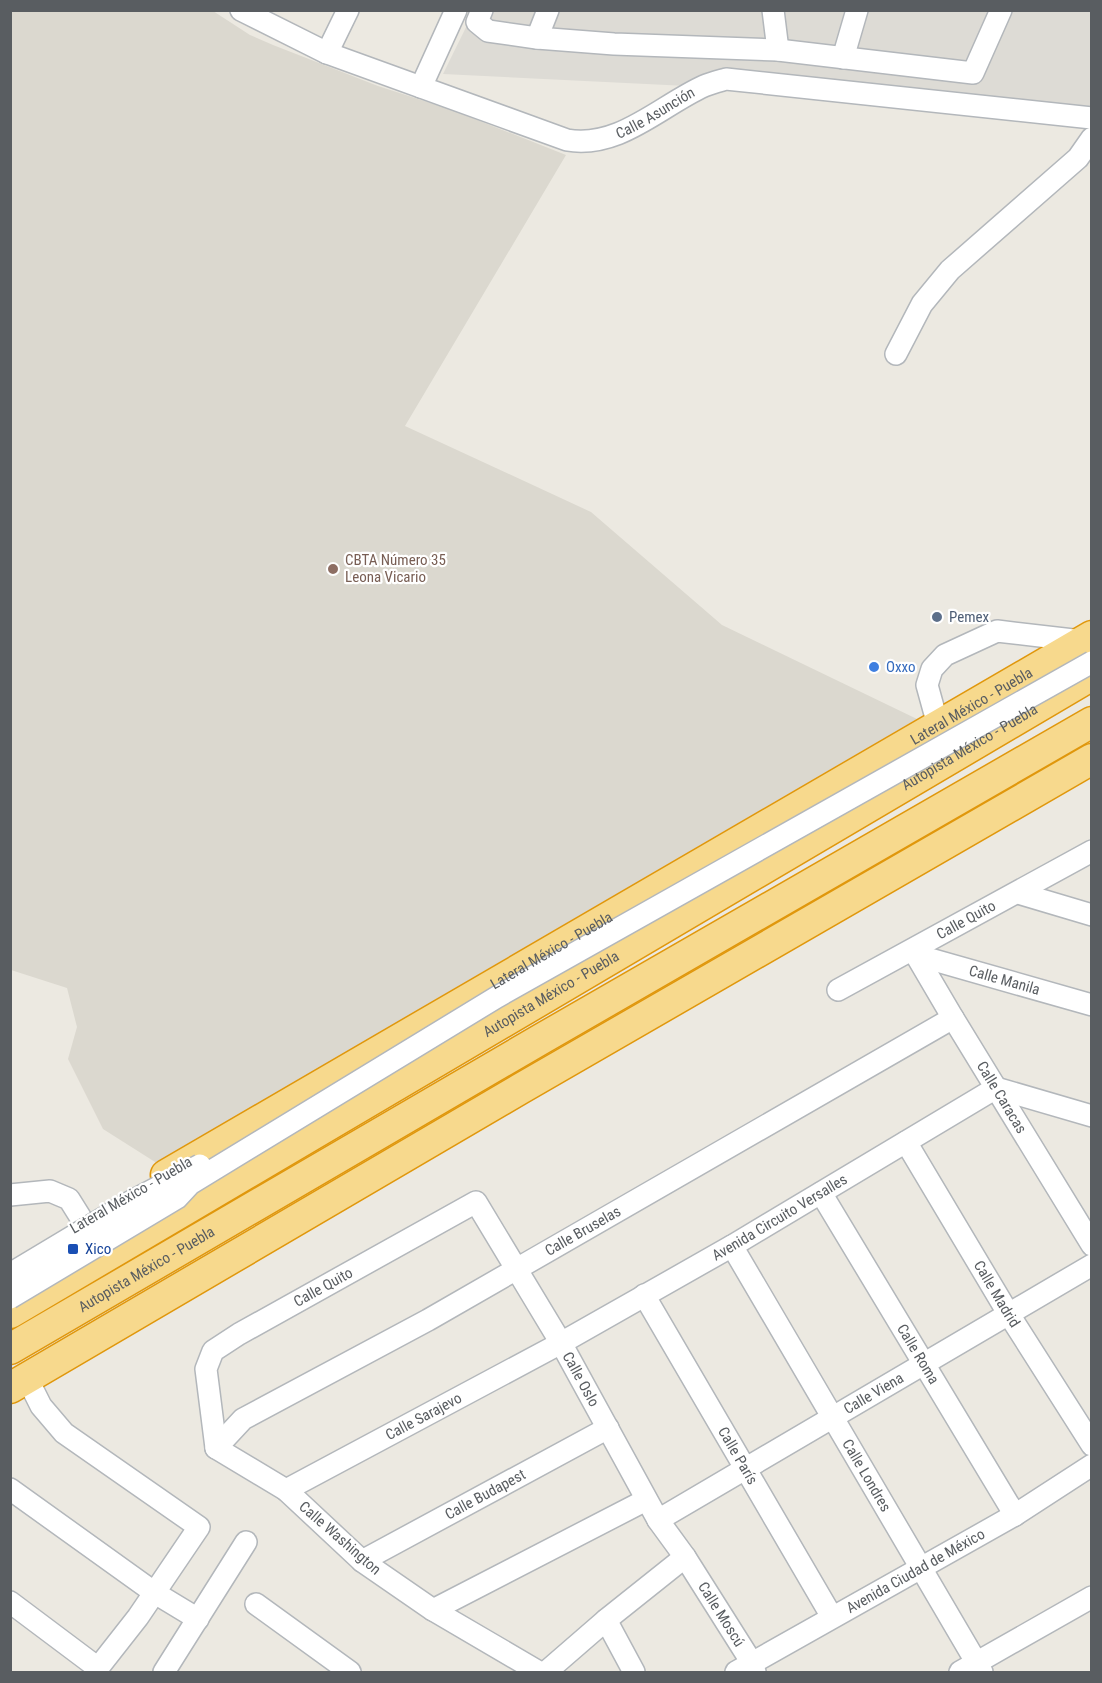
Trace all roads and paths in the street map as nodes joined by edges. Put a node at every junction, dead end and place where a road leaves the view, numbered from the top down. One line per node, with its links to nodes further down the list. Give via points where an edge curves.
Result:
1 (241, 10): 11 (street, Calle Asunción)
2 (348, 10): 11 (street)
3 (456, 10): 13 (street)
4 (482, 10): 9 (street, via 477,22 488,31)
5 (548, 10): 9 (street)
6 (773, 10): 10 (street)
7 (857, 10): 12 (street)
8 (994, 13): 12 (street, via 973,73)
9 (537, 38): 10 (street)
10 (778, 50): 12 (street)
11 (327, 53): 13 (street, Calle Asunción)
12 (843, 57)
13 (421, 87): 14 (street, Calle Asunción, via 583,143 601,140 654,116 704,86 726,79)
14 (1092, 118)
15 (1092, 138): 16 (street, via 1078,158 950,270 922,304)
16 (896, 354)
17 (1089, 647): 20 (highway, Lateral México - Puebla); 20 (street, via 997,631 945,655 932,669 927,685); 44 (street, bridge, via 593,932); 46 (street, bridge, via 498,997)
18 (1092, 675): 33 (highway, Autopista México - Puebla)
19 (1092, 722): 50 (highway, Autopista México - Puebla)
20 (938, 725): 26 (highway, Lateral México - Puebla)
21 (1092, 759): 52 (highway)
22 (1092, 851): 23 (street, Calle Quito)
23 (1018, 893): 24 (street); 25 (street, Calle Quito)
24 (1092, 915)
25 (915, 952): 27 (street, Calle Quito); 28 (street, Calle Manila); 29 (street, Calle Caracas)
26 (483, 990): 33 (highway); 38 (highway, Lateral México - Puebla)
27 (838, 990)
28 (1092, 1005)
29 (953, 1018): 30 (street, Calle Caracas); 43 (street, Calle Bruselas)
30 (996, 1088): 31 (street); 32 (street, Avenida Circuito Versalles); 37 (street, Calle Caracas)
31 (1092, 1116)
32 (906, 1142): 34 (street, Avenida Circuito Versalles); 47 (street, Calle Madrid)
33 (223, 1189): 48 (highway, Autopista México - Puebla)
34 (821, 1193): 40 (street, Avenida Circuito Versalles); 51 (street, Calle Roma)
35 (10, 1195): 38 (street, via 50,1191 69,1199)
36 (476, 1202): 43 (street, Calle Oslo); 56 (street, Calle Quito, via 213,1351 206,1369)
37 (1084, 1219): 39 (street, Calle Caracas)
38 (84, 1222): 41 (highway, Lateral México - Puebla)
39 (1092, 1245)
40 (732, 1246): 45 (street, Avenida Circuito Versalles); 53 (street, Calle Londres)
41 (10, 1265)
42 (1092, 1265): 47 (street, Calle Viena)
43 (515, 1269): 49 (street, Calle Oslo); 56 (street, Calle Bruselas, via 243,1419)
44 (10, 1275)
45 (644, 1295): 49 (street, Avenida Circuito Versalles); 58 (street, Calle París)
46 (10, 1298)
47 (1008, 1312): 51 (street, Calle Viena); 55 (street, Calle Madrid)
48 (10, 1313)
49 (561, 1344): 54 (street, Calle Oslo); 60 (street, Calle Sarajevo)
50 (10, 1348)
51 (924, 1364): 53 (street, Calle Viena); 62 (street, Calle Roma)
52 (19, 1383): 68 (street, via 64,1433 199,1527)
53 (834, 1418): 58 (street, Calle Viena); 67 (street, Calle Londres)
54 (608, 1428): 61 (street, Calle Oslo); 66 (street, Calle Budapest)
55 (1092, 1445)
56 (216, 1448): 60 (street, Calle Washington)
57 (1092, 1465): 62 (street, Avenida Ciudad de México)
58 (747, 1469): 63 (street, Calle Viena); 73 (street, Calle París)
59 (10, 1488): 68 (street)
60 (286, 1490): 66 (street, Calle Washington)
61 (646, 1500): 63 (street, Calle Oslo); 72 (street)
62 (1015, 1515): 67 (street, Avenida Ciudad de México)
63 (658, 1520): 65 (street, Calle Oslo)
64 (246, 1542): 74 (street)
65 (685, 1557): 75 (street); 76 (street, Calle Moscú)
66 (362, 1561): 72 (street, Calle Washington)
67 (922, 1569): 73 (street, Avenida Ciudad de México); 77 (street, Calle Londres)
68 (155, 1593): 70 (street, via 98,1668); 74 (street)
69 (1092, 1597): 77 (street)
70 (10, 1602)
71 (256, 1604): 79 (street)
72 (433, 1610): 80 (street, Calle Washington)
73 (832, 1617): 76 (street, Avenida Ciudad de México)
74 (198, 1619): 78 (street)
75 (606, 1620): 81 (street); 82 (street)
76 (748, 1669)
77 (973, 1670)
78 (164, 1672)
79 (350, 1672)
80 (539, 1672)
81 (546, 1672)
82 (634, 1672)

